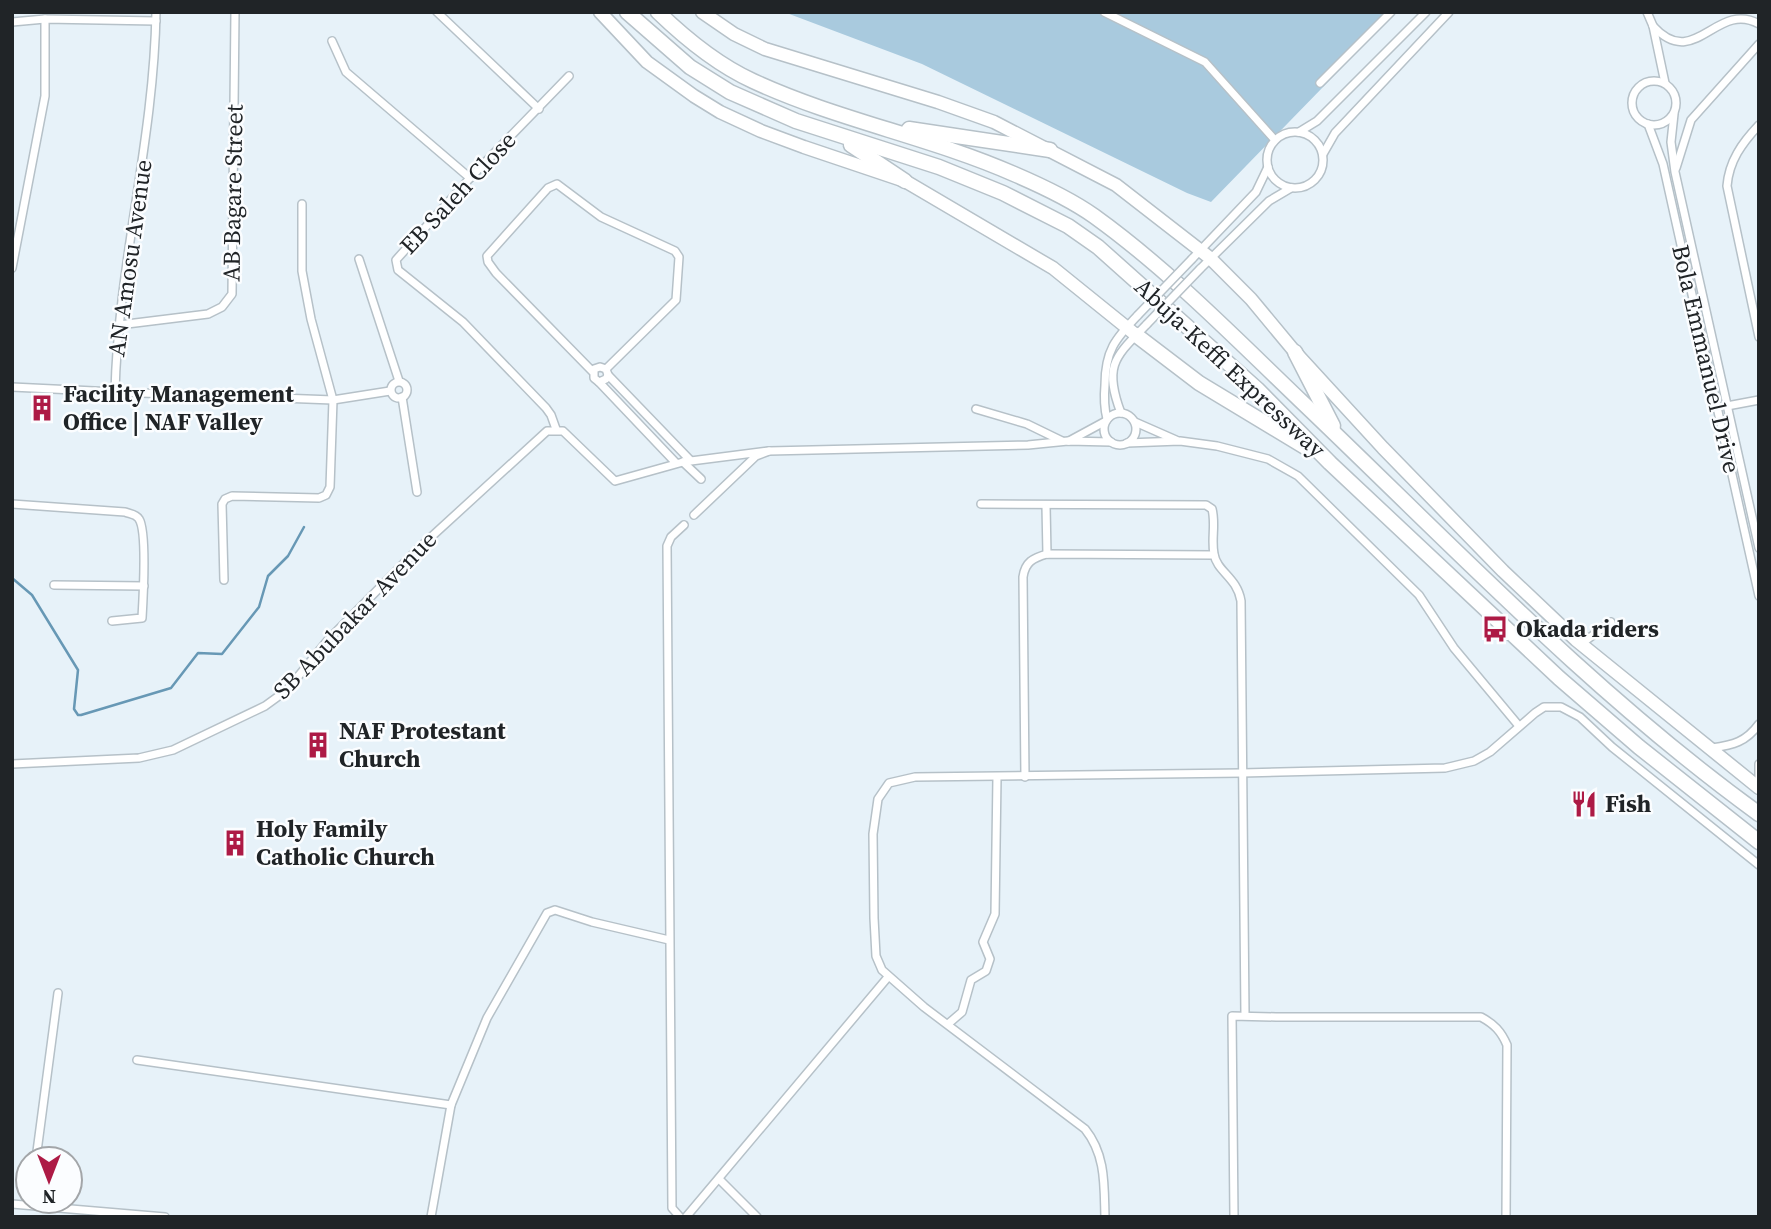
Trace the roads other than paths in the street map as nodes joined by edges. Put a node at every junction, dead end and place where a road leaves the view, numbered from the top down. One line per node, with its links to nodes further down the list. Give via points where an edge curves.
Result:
1 (156, 12): 14 (street, AN Amosu Avenue)
2 (235, 12): 42 (street, AB Bagare Street, via 232,294 222,307 208,314)
3 (437, 12): 23 (street)
4 (600, 12): 36 (highway, Abuja-Keffi Expressway, via 647,62 720,112)
5 (627, 12): 29 (highway, Abuja-Keffi Expressway, via 690,67 730,92)
6 (658, 12): 25 (highway, Abuja-Keffi Expressway, via 751,80)
7 (702, 12): 31 (highway, Abuja-Keffi Expressway, via 765,49 961,110)
8 (1104, 12): 30 (street, via 1205,62)
9 (1391, 12): 21 (street)
10 (1426, 12): 28 (street, via 1317,121)
11 (1450, 12): 32 (street, via 1335,133)
12 (1647, 12): 17 (street)
13 (45, 19): 14 (street); 15 (street); 41 (street, via 45,96)
14 (156, 21): 42 (street, AN Amosu Avenue, via 147,131)
15 (12, 22)
16 (1759, 24): 17 (street, via 1746,16 1731,15 1699,35 1673,40 1664,38)
17 (1653, 26): 22 (street)
18 (332, 41): 35 (street, via 346,72)
19 (1759, 44): 34 (street, via 1691,120)
20 (569, 76): 23 (street, EB Saleh Close)
21 (1320, 83)
22 (1665, 83): 24 (street, via 1675,93); 26 (street, via 1651,80 1633,94 1636,116)
23 (539, 109): 35 (street, EB Saleh Close)
24 (1674, 114): 26 (street, via 1663,123); 34 (street, Bola Emmanuel Drive)
25 (870, 123): 31 (highway); 62 (highway, Abuja-Keffi Expressway, via 994,166 1091,214 1205,309)
26 (1648, 124): 83 (street, Bola Emmanuel Drive, via 1663,164)
27 (1759, 125): 44 (street, via 1735,155 1727,186)
28 (1299, 132): 30 (street); 32 (street, via 1314,139)
29 (839, 136): 36 (highway); 69 (highway, Abuja-Keffi Expressway, via 939,167 1003,193 1088,240 1206,341)
30 (1275, 140): 33 (street, via 1268,152)
31 (1050, 150): 39 (highway, Abuja-Keffi Expressway, via 1116,185)
32 (1323, 154): 37 (street, via 1316,179)
33 (1268, 167): 37 (street, via 1277,181); 39 (street, via 1256,192)
34 (1675, 172): 56 (street, Bola Emmanuel Drive)
35 (470, 178): 61 (street, EB Saleh Close, via 396,265 482,340 546,408)
36 (905, 181): 43 (highway, Abuja-Keffi Expressway, via 1053,268)
37 (1292, 188): 39 (street)
38 (302, 204): 54 (street, via 302,271)
39 (1201, 256): 43 (street, bridge, via 1138,315); 43 (street, bridge, via 1200,269 1147,324); 45 (highway, Abuja-Keffi Expressway, via 1251,299)
40 (359, 259): 48 (street)
41 (12, 268)
42 (119, 325): 52 (street, AN Amosu Avenue)
43 (1131, 331): 58 (street, via 1114,364 1114,392); 59 (street, via 1113,344 1105,362); 69 (highway, via 1199,383)
44 (1759, 337)
45 (1295, 352): 62 (highway); 86 (highway, Abuja-Keffi Expressway, via 1383,448)
46 (593, 372): 47 (street, via 600,367); 47 (street, via 488,262 487,256 548,188 557,184 601,217 675,250 679,257 676,300); 49 (street)
47 (607, 372): 49 (street); 68 (street, via 673,444)
48 (400, 381): 51 (street); 53 (street, via 407,388)
49 (599, 382): 68 (street, via 664,451)
50 (12, 387): 52 (street, AN Amosu Avenue)
51 (390, 391): 53 (street); 54 (street)
52 (114, 392): 54 (street)
53 (402, 397): 71 (street)
54 (333, 400): 80 (street, via 326,495 225,499)
55 (1759, 400): 56 (street)
56 (1727, 406): 77 (street, Bola Emmanuel Drive)
57 (976, 409): 63 (street)
58 (1121, 413): 59 (street); 60 (street)
59 (1106, 420): 63 (street); 65 (street, via 1104,430)
60 (1135, 422): 64 (street); 66 (street, via 1135,435)
61 (552, 430): 68 (street, via 563,431 615,481); 90 (street, SB Abubakar Avenue, via 381,584 287,690 265,706 173,750 139,758)
62 (1339, 437): 97 (highway, Abuja-Keffi Expressway, via 1572,662 1698,770)
63 (1065, 441): 65 (street); 67 (street)
64 (1180, 441): 66 (street); 88 (street, via 1255,455 1297,476 1419,595 1454,648)
65 (1111, 442): 66 (street)
66 (1127, 443)
67 (769, 451): 68 (street); 75 (street, via 756,456)
68 (683, 462): 70 (street)
69 (1330, 463): 98 (highway, Abuja-Keffi Expressway, via 1559,678)
70 (701, 479)
71 (417, 492)
72 (12, 504): 82 (street, via 136,515 141,521)
73 (981, 504): 74 (street)
74 (1046, 506): 78 (street); 79 (street, via 1206,505 1214,516)
75 (694, 515)
76 (684, 525): 100 (street, via 667,546)
77 (1759, 548)
78 (1047, 554): 79 (street); 94 (street, via 1031,561 1023,577)
79 (1214, 555): 92 (street, via 1237,585 1241,601)
80 (224, 580)
81 (54, 585): 82 (street)
82 (144, 586): 84 (street, via 142,618)
83 (1759, 596)
84 (112, 621)
85 (1611, 622): 86 (street)
86 (1581, 644): 89 (highway, Abuja-Keffi Expressway)
87 (1759, 724): 89 (street, via 1739,743)
88 (1519, 726): 92 (street, via 1490,752 1459,766); 99 (street, via 1544,708 1572,712)
89 (1708, 748): 96 (highway, Abuja-Keffi Expressway)
90 (12, 764)
91 (1759, 764): 95 (street)
92 (1242, 774): 94 (street); 103 (street)
93 (997, 777): 94 (street); 101 (street, via 894,780 878,799 873,834 876,957); 104 (street, via 995,914 983,942 990,959 986,971 971,980 962,1012)
94 (1025, 777)
95 (1759, 780)
96 (1759, 788)
97 (1759, 814)
98 (1759, 842)
99 (1759, 865)
100 (669, 940): 106 (street, via 555,910 547,912 488,1018); 112 (street, via 672,1208)
101 (888, 977): 104 (street); 108 (street)
102 (58, 993): 107 (street)
103 (1245, 1015): 116 (street, via 1232,1016); 117 (street, via 1481,1017 1491,1022 1507,1045)
104 (948, 1024): 115 (street, via 1093,1138 1103,1168)
105 (137, 1060): 106 (street)
106 (451, 1105): 111 (street)
107 (38, 1145)
108 (719, 1179): 113 (street); 114 (street)
109 (84, 1209): 110 (street)
110 (165, 1217)
111 (431, 1217)
112 (680, 1217)
113 (686, 1217)
114 (757, 1217)
115 (1105, 1217)
116 (1234, 1217)
117 (1506, 1217)

